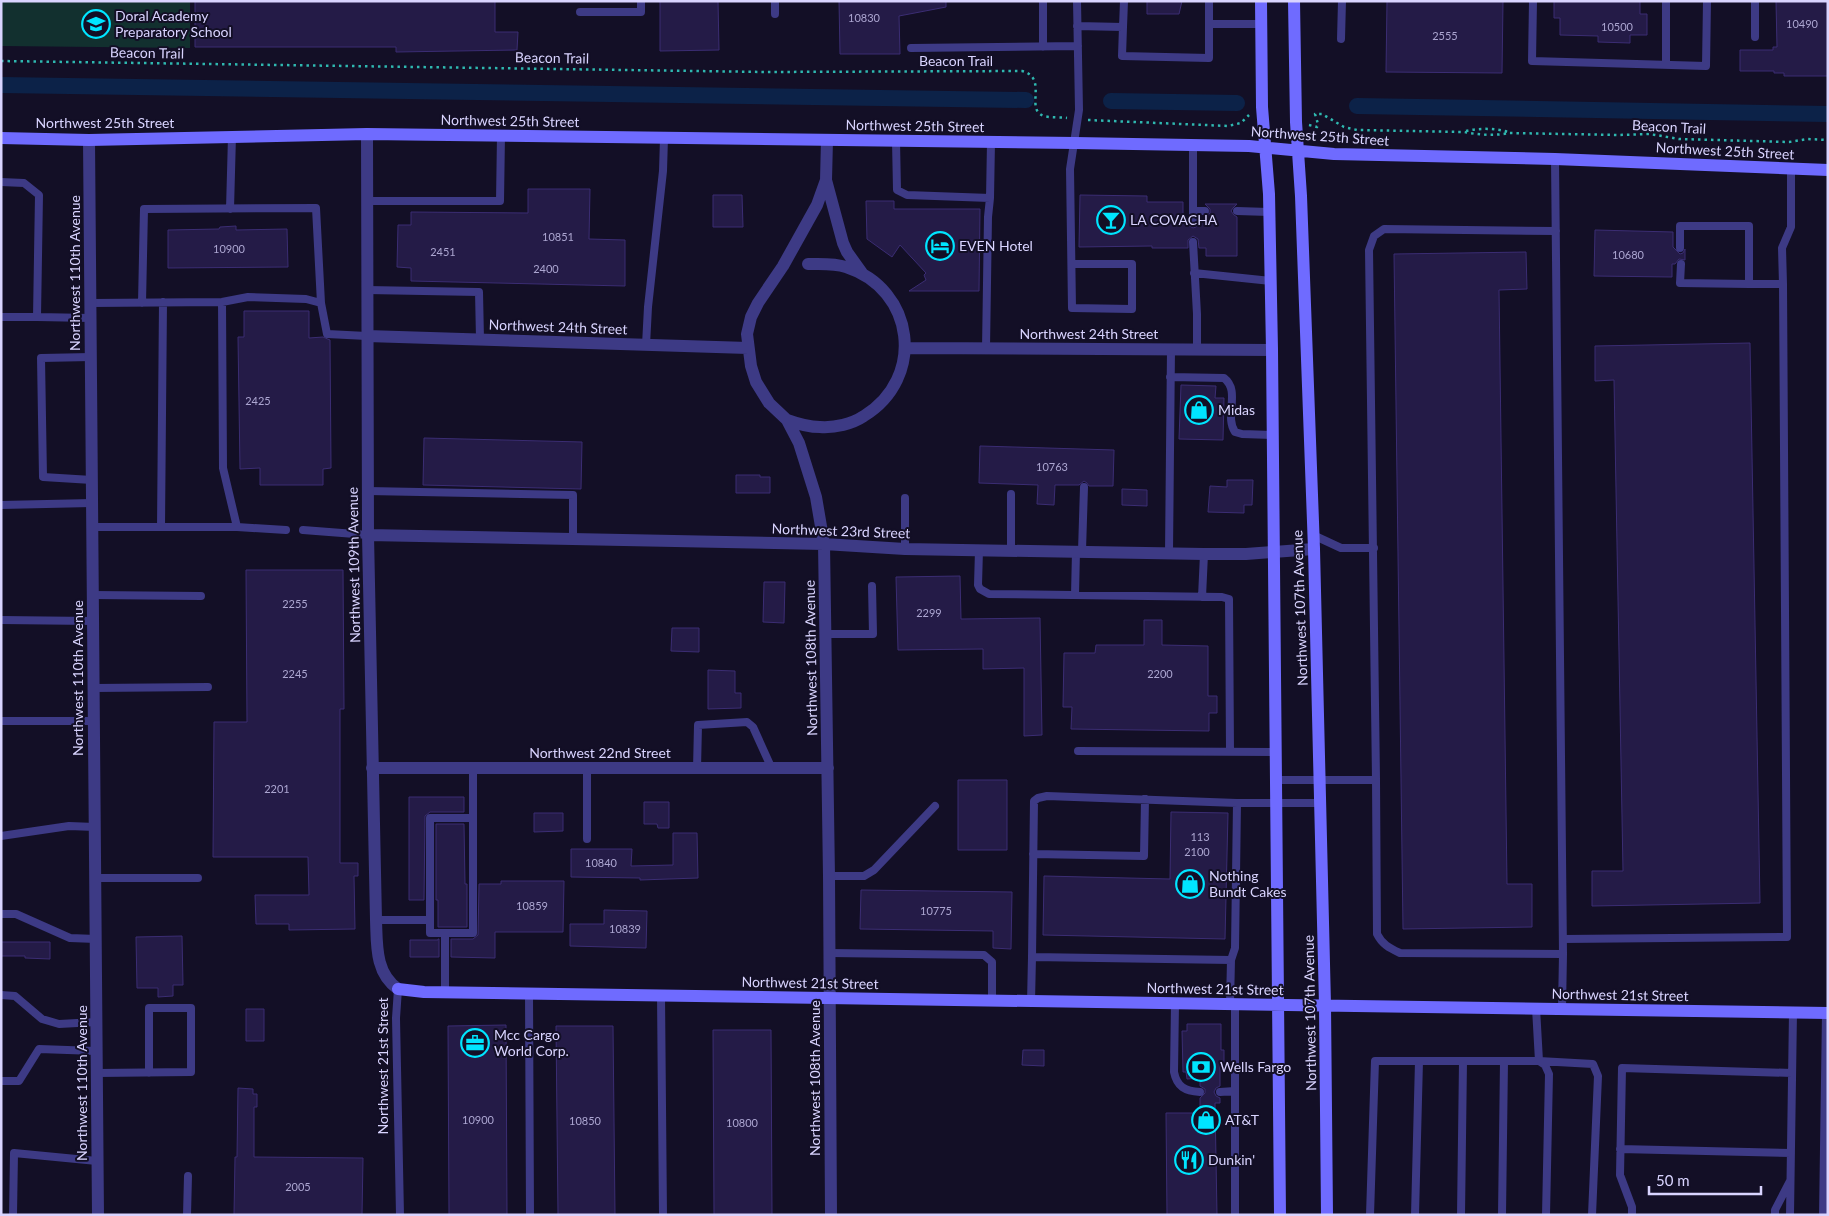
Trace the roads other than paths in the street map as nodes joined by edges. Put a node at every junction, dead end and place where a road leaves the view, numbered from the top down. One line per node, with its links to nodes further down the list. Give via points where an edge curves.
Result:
1 (641, 1): 14 (lane, via 641,12)
2 (775, 1): 15 (lane)
3 (1043, 1): 23 (lane)
4 (1077, 1): 18 (lane)
5 (1124, 1): 19 (lane)
6 (1209, 1): 16 (lane)
7 (1262, 1): 17 (main road, Northwest 107th Avenue)
8 (1294, 1): 38 (main road, Northwest 107th Avenue)
9 (1342, 1): 21 (lane)
10 (1533, 1): 25 (lane, via 1532,61)
11 (1666, 1): 25 (lane)
12 (1707, 1): 25 (lane, via 1706,66)
13 (1755, 1): 20 (lane)
14 (580, 12)
15 (775, 14)
16 (1209, 24): 17 (lane); 19 (lane, via 1209,58 1122,56)
17 (1262, 24): 37 (main road, Northwest 107th Avenue, via 1262,107)
18 (1077, 26): 19 (lane); 22 (lane)
19 (1123, 27)
20 (1755, 37)
21 (1341, 39)
22 (1078, 46): 23 (lane); 35 (lane, via 1079,110)
23 (1043, 47): 24 (lane)
24 (911, 48)
25 (1666, 64)
26 (367, 134): 27 (main road, Northwest 25th Street); 28 (main road, Northwest 25th Street); 45 (street, Northwest 109th Avenue)
27 (501, 135): 30 (main road, Northwest 25th Street); 45 (lane, via 500,201)
28 (232, 136): 31 (main road, Northwest 25th Street); 46 (lane)
29 (1, 138): 31 (main road, Northwest 25th Street)
30 (664, 138): 32 (main road, Northwest 25th Street); 74 (lane)
31 (89, 140): 66 (street, Northwest 110th Avenue)
32 (827, 140): 33 (main road, Northwest 25th Street); 42 (street, Northwest 108th Avenue)
33 (896, 141): 34 (main road, Northwest 25th Street); 44 (lane, via 897,190 907,195)
34 (991, 142): 35 (main road, Northwest 25th Street); 44 (lane)
35 (1075, 143): 36 (main road, Northwest 25th Street); 56 (lane, via 1070,169)
36 (1193, 145): 37 (main road, Northwest 25th Street); 47 (lane)
37 (1267, 148): 38 (main road, Northwest 25th Street); 50 (main road, Northwest 107th Avenue)
38 (1298, 152): 39 (main road, Northwest 25th Street); 98 (main road, Northwest 107th Avenue)
39 (1555, 158): 40 (main road, Northwest 25th Street); 52 (lane)
40 (1791, 169): 41 (main road, Northwest 25th Street); 62 (lane, via 1792,227 1782,248)
41 (1828, 170)
42 (826, 180): 58 (street, via 843,243); 75 (street, Northwest 108th Avenue, via 804,230 751,317)
43 (1, 182): 70 (lane, via 24,183 39,195)
44 (990, 198): 77 (lane)
45 (367, 201): 63 (street, Northwest 109th Avenue)
46 (230, 209): 67 (lane, via 144,209); 68 (lane, via 316,208)
47 (1193, 211): 48 (lane); 51 (lane)
48 (1205, 211)
49 (1237, 211): 50 (lane)
50 (1270, 212): 60 (main road, Northwest 107th Avenue)
51 (1193, 222)
52 (1556, 231): 102 (lane, via 1384,229 1374,236 1370,250); 152 (lane)
53 (1193, 242): 59 (lane)
54 (1680, 248): 61 (lane, via 1680,226 1749,226)
55 (808, 264): 58 (street, via 845,266)
56 (1072, 264): 56 (lane, via 1132,264 1132,309 1072,308)
57 (1681, 264): 61 (lane, via 1680,283)
58 (862, 273): 76 (street, via 890,297 904,330)
59 (1194, 273): 60 (lane); 79 (lane)
60 (1271, 281): 80 (main road, Northwest 107th Avenue)
61 (1748, 284): 62 (lane)
62 (1782, 284): 152 (lane, via 1788,937)
63 (367, 290): 72 (street, Northwest 109th Avenue); 73 (lane, via 479,292)
64 (163, 302): 65 (lane); 67 (lane); 93 (lane)
65 (222, 302): 68 (lane, via 248,297 306,299); 94 (lane, via 223,468)
66 (91, 303): 67 (lane); 71 (street, Northwest 110th Avenue)
67 (142, 303)
68 (321, 303): 72 (lane, via 327,334)
69 (1, 317): 70 (lane)
70 (37, 317): 71 (lane)
71 (91, 318): 81 (street, Northwest 110th Avenue)
72 (367, 336): 73 (street, Northwest 24th Street); 87 (street, Northwest 109th Avenue)
73 (480, 339): 74 (street, Northwest 24th Street)
74 (646, 345): 75 (street, Northwest 24th Street)
75 (748, 348): 83 (street, Northwest 108th Avenue, via 756,382 769,403)
76 (905, 348): 77 (street, Northwest 24th Street); 83 (street, via 896,383 886,398 858,420 822,428)
77 (986, 349): 78 (street, Northwest 24th Street)
78 (1171, 349): 79 (street, Northwest 24th Street); 82 (lane)
79 (1197, 350): 80 (street, Northwest 24th Street)
80 (1272, 350): 84 (main road, Northwest 107th Avenue)
81 (91, 357): 85 (street, Northwest 110th Avenue); 85 (lane, via 41,358 43,477)
82 (1170, 377): 84 (lane, via 1224,378 1232,389 1235,432); 108 (lane)
83 (787, 420): 100 (street, Northwest 108th Avenue, via 807,466)
84 (1273, 435): 107 (main road, Northwest 107th Avenue)
85 (92, 480): 90 (street, Northwest 110th Avenue)
86 (1084, 487): 106 (lane)
87 (368, 491): 97 (street, Northwest 109th Avenue); 99 (lane, via 573,495)
88 (1011, 494): 105 (lane)
89 (905, 498): 101 (lane)
90 (92, 503): 91 (lane); 92 (street, Northwest 110th Avenue)
91 (1, 505)
92 (92, 527): 93 (lane); 111 (street, Northwest 110th Avenue)
93 (160, 527): 94 (lane)
94 (237, 527): 95 (lane)
95 (286, 530)
96 (303, 530): 97 (lane)
97 (368, 535): 99 (street, Northwest 23rd Street); 126 (street, Northwest 109th Avenue)
98 (1314, 535): 102 (lane, via 1341,548); 103 (main road, Northwest 107th Avenue)
99 (573, 539): 100 (street, Northwest 23rd Street)
100 (824, 544): 101 (street, Northwest 23rd Street); 117 (street, Northwest 108th Avenue)
101 (905, 548): 104 (street, Northwest 23rd Street)
102 (1374, 548): 133 (lane)
103 (1314, 549): 107 (street, Northwest 23rd Street); 132 (main road, Northwest 107th Avenue)
104 (979, 550): 105 (street, Northwest 23rd Street); 112 (lane, via 978,585 989,594)
105 (1011, 550): 106 (street, Northwest 23rd Street)
106 (1079, 551): 108 (street, Northwest 23rd Street); 112 (lane)
107 (1274, 552): 109 (street, Northwest 23rd Street); 124 (main road, Northwest 107th Avenue)
108 (1169, 553): 109 (street, Northwest 23rd Street)
109 (1204, 554): 114 (lane)
110 (872, 586): 117 (lane, via 873,634)
111 (93, 595): 113 (lane); 116 (street, Northwest 110th Avenue)
112 (1075, 595): 114 (lane)
113 (201, 596)
114 (1202, 597): 123 (lane, via 1227,598 1230,602)
115 (1, 620): 116 (lane)
116 (93, 621): 119 (street, Northwest 110th Avenue)
117 (826, 634): 127 (street, Northwest 108th Avenue)
118 (208, 687): 119 (lane)
119 (94, 688): 121 (street, Northwest 110th Avenue)
120 (1, 721): 121 (lane)
121 (94, 721): 140 (street, Northwest 110th Avenue)
122 (1078, 751): 123 (lane)
123 (1230, 751): 124 (lane)
124 (1276, 752): 131 (main road, Northwest 107th Avenue)
125 (473, 767): 126 (street, Northwest 22nd Street); 128 (street, Northwest 22nd Street); 139 (lane)
126 (372, 768): 148 (street, Northwest 109th Avenue)
127 (828, 768): 130 (street, Northwest 22nd Street); 144 (street, Northwest 108th Avenue)
128 (587, 769): 129 (street, Northwest 22nd Street); 142 (lane)
129 (697, 769): 130 (street, Northwest 22nd Street); 130 (lane, via 698,726 747,722 753,727)
130 (772, 769)
131 (1276, 780): 132 (lane); 136 (main road, Northwest 107th Avenue)
132 (1319, 780): 133 (lane); 137 (main road, Northwest 107th Avenue)
133 (1376, 780): 154 (lane, via 1376,934 1381,942 1400,953)
134 (1145, 799): 135 (lane); 143 (lane, via 1038,798 1034,801); 143 (lane, via 1144,856)
135 (1237, 803): 136 (lane); 156 (lane, via 1235,948)
136 (1276, 803): 137 (lane); 167 (main road, Northwest 107th Avenue)
137 (1320, 803): 168 (main road, Northwest 107th Avenue)
138 (935, 806): 144 (lane, via 874,870 864,876)
139 (473, 818): 149 (lane, via 430,818); 150 (lane, via 473,933)
140 (95, 827): 141 (lane, via 69,826); 145 (street, Northwest 110th Avenue)
141 (1, 836)
142 (587, 840)
143 (1033, 854): 155 (lane)
144 (830, 876): 153 (street, Northwest 108th Avenue)
145 (95, 878): 146 (lane); 151 (street, Northwest 110th Avenue)
146 (198, 878)
147 (1, 914): 151 (lane, via 16,914 70,938)
148 (376, 920): 149 (lane); 157 (street, Northwest 109th Avenue, via 382,968)
149 (430, 920): 150 (lane, via 430,933)
150 (445, 933): 158 (lane)
151 (96, 939): 173 (street, Northwest 110th Avenue)
152 (1563, 939): 154 (lane)
153 (830, 953): 162 (street, Northwest 108th Avenue); 163 (lane, via 984,955 992,962)
154 (1563, 954): 170 (lane)
155 (1032, 957): 156 (lane); 164 (lane)
156 (1231, 960): 166 (lane)
157 (398, 989): 158 (main road, Northwest 21st Street); 195 (lane, Northwest 21st Street)
158 (445, 992): 159 (main road, Northwest 21st Street)
159 (529, 993): 160 (main road, Northwest 21st Street); 196 (lane)
160 (661, 995): 162 (main road, Northwest 21st Street); 197 (lane)
161 (1, 996): 173 (lane, via 15,996 42,1019 58,1024)
162 (830, 998): 163 (main road, Northwest 21st Street); 198 (street, Northwest 108th Avenue)
163 (992, 1001): 164 (main road, Northwest 21st Street)
164 (1031, 1002): 165 (main road, Northwest 21st Street)
165 (1175, 1004): 166 (main road, Northwest 21st Street); 185 (lane, via 1176,1082 1186,1090)
166 (1232, 1004): 167 (main road, Northwest 21st Street); 184 (lane)
167 (1278, 1005): 168 (main road, Northwest 21st Street); 200 (main road, Northwest 107th Avenue)
168 (1325, 1005): 169 (main road, Northwest 21st Street); 201 (main road, Northwest 107th Avenue)
169 (1536, 1008): 170 (main road, Northwest 21st Street); 178 (lane)
170 (1562, 1009): 171 (main road, Northwest 21st Street)
171 (1793, 1012): 172 (main road, Northwest 21st Street); 181 (lane)
172 (1827, 1013): 182 (lane)
173 (96, 1022): 174 (street, Northwest 110th Avenue)
174 (96, 1051): 179 (street, Northwest 110th Avenue); 183 (lane, via 39,1050 19,1081)
175 (1419, 1060): 176 (lane); 202 (lane, via 1375,1060); 203 (lane)
176 (1463, 1060): 177 (lane); 204 (lane)
177 (1504, 1060): 178 (lane); 205 (lane)
178 (1539, 1061): 206 (lane, via 1549,1074); 207 (lane, via 1593,1064 1598,1076)
179 (97, 1073): 180 (lane); 189 (street, Northwest 110th Avenue)
180 (150, 1073): 180 (lane, via 191,1072 191,1008 149,1008)
181 (1792, 1073): 187 (lane, via 1622,1068); 188 (lane)
182 (1826, 1073): 211 (lane)
183 (1, 1081)
184 (1235, 1091): 186 (lane); 199 (lane)
185 (1200, 1092)
186 (1220, 1092)
187 (1620, 1149): 188 (lane); 208 (lane, via 1620,1175)
188 (1791, 1153): 191 (lane)
189 (97, 1161): 192 (lane, via 14,1154); 193 (street, Northwest 110th Avenue)
190 (188, 1176): 194 (lane)
191 (1791, 1180): 209 (lane); 210 (lane)
192 (13, 1215)
193 (98, 1215)
194 (187, 1215)
195 (400, 1215)
196 (530, 1215)
197 (663, 1215)
198 (831, 1215)
199 (1235, 1215)
200 (1280, 1215)
201 (1327, 1215)
202 (1370, 1215)
203 (1416, 1215)
204 (1462, 1215)
205 (1502, 1215)
206 (1546, 1215)
207 (1592, 1215)
208 (1632, 1215)
209 (1775, 1215)
210 (1790, 1215)
211 (1823, 1215)

